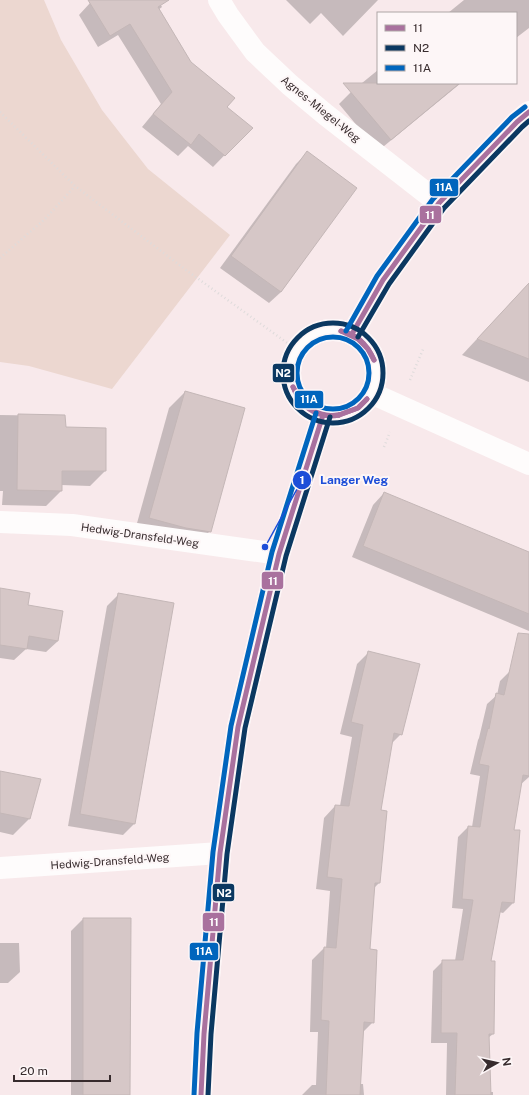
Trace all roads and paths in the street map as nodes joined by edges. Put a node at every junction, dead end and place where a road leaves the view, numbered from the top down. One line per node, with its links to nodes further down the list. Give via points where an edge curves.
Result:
1 (219, 0): 5 (street, Agnes-Miegel-Weg, via 255,52 290,85)
2 (0, 112): 4 (path)
3 (529, 112): 5 (street)
4 (75, 186): 6 (path, via 45,219); 8 (path)
5 (439, 203): 7 (street, via 383,280)
6 (0, 258)
7 (352, 334): 8 (street, via 328,330 305,340); 9 (street, via 363,342 376,366)
8 (297, 350): 10 (street, via 290,369 293,389 300,401)
9 (371, 393): 10 (street, via 363,404 351,412 337,416); 11 (street)
10 (323, 415): 13 (street)
11 (529, 464)
12 (0, 522): 13 (street, Hedwig-Dransfeld-Weg, via 72,526)
13 (279, 554): 14 (street, via 238,727)
14 (220, 853): 15 (street, Hedwig-Dransfeld-Weg); 16 (street)
15 (0, 868)
16 (201, 1095)

